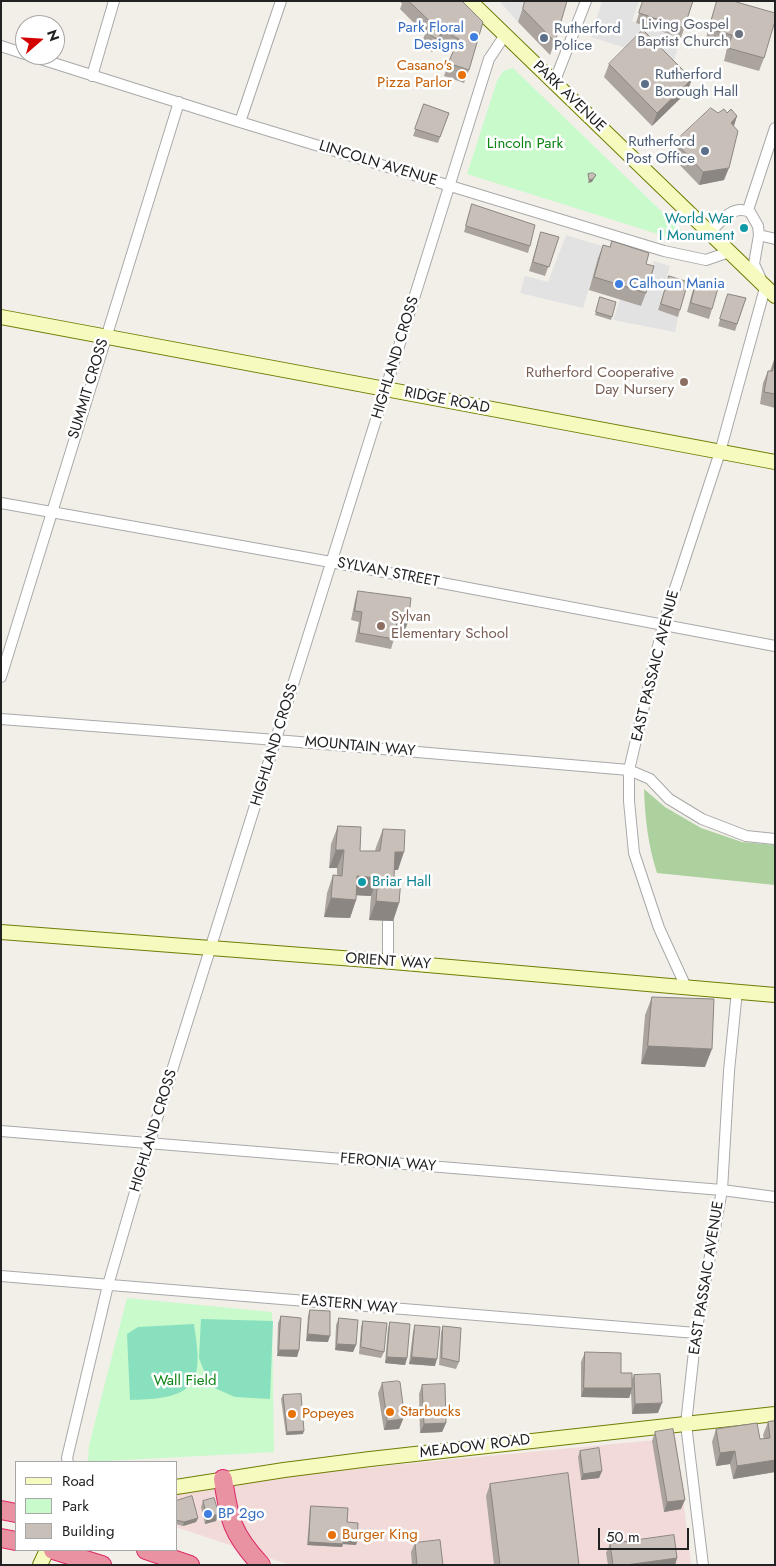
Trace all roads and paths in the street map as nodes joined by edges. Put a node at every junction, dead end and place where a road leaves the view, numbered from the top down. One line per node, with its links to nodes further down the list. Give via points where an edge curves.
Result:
1 (114, 1): 9 (street)
2 (281, 1): 12 (street)
3 (470, 1): 5 (street, PARK AVENUE)
4 (586, 1): 10 (street)
5 (505, 35): 10 (street, PARK AVENUE); 14 (street, HIGHLAND CROSS, via 489,59)
6 (1, 46): 7 (street, LINCOLN AVENUE)
7 (15, 50)
8 (59, 65): 9 (street, LINCOLN AVENUE)
9 (92, 76): 11 (street, LINCOLN AVENUE)
10 (554, 83): 16 (street, PARK AVENUE)
11 (178, 102): 12 (street, LINCOLN AVENUE); 22 (street, SUMMIT CROSS)
12 (240, 122): 14 (street, LINCOLN AVENUE)
13 (775, 128): 15 (street)
14 (450, 186): 19 (street, LINCOLN AVENUE, via 664,251 706,260); 23 (street, HIGHLAND CROSS)
15 (748, 210): 16 (street, via 733,211); 17 (street, via 758,226)
16 (710, 233): 19 (street, PARK AVENUE)
17 (759, 235): 18 (street); 20 (street, via 754,264)
18 (775, 240)
19 (729, 252): 20 (street, PARK AVENUE)
20 (770, 292): 24 (street, EAST PASSAIC AVENUE)
21 (1, 317): 22 (street, RIDGE ROAD)
22 (105, 336): 23 (street, RIDGE ROAD); 27 (street, SUMMIT CROSS)
23 (386, 389): 24 (street, RIDGE ROAD); 28 (street, HIGHLAND CROSS)
24 (720, 452): 25 (street, RIDGE ROAD); 29 (street, EAST PASSAIC AVENUE)
25 (775, 462)
26 (1, 503): 27 (street, SYLVAN STREET)
27 (52, 513): 28 (street, SYLVAN STREET); 31 (street, SUMMIT CROSS)
28 (331, 562): 29 (street, SYLVAN STREET); 33 (street, HIGHLAND CROSS)
29 (663, 625): 30 (street, SYLVAN STREET); 34 (street, EAST PASSAIC AVENUE)
30 (775, 646)
31 (1, 677)
32 (1, 719): 33 (street, MOUNTAIN WAY)
33 (276, 740): 34 (street, MOUNTAIN WAY); 38 (street, HIGHLAND CROSS)
34 (629, 770): 35 (street, via 650,779 670,799 702,820 746,836); 40 (street, EAST PASSAIC AVENUE, via 634,853 658,928)
35 (775, 838)
36 (388, 922): 39 (street)
37 (1, 932): 38 (street, ORIENT WAY)
38 (212, 948): 39 (street, ORIENT WAY); 44 (street, HIGHLAND CROSS)
39 (388, 962): 40 (street, ORIENT WAY)
40 (686, 987): 41 (street, ORIENT WAY)
41 (737, 991): 42 (street, ORIENT WAY); 45 (street, EAST PASSAIC AVENUE)
42 (775, 995)
43 (1, 1131): 44 (street, FERONIA WAY)
44 (149, 1144): 45 (street, FERONIA WAY); 48 (street, HIGHLAND CROSS)
45 (722, 1190): 46 (street, FERONIA WAY); 49 (street, EAST PASSAIC AVENUE)
46 (775, 1197)
47 (1, 1276): 48 (street, EASTERN WAY)
48 (108, 1285): 49 (street, EASTERN WAY); 52 (street, HIGHLAND CROSS)
49 (696, 1333): 51 (street, EAST PASSAIC AVENUE)
50 (775, 1414): 51 (street, MEADOW ROAD)
51 (686, 1424): 53 (street, MEADOW ROAD, via 370,1459); 68 (street, EAST PASSAIC AVENUE)
52 (68, 1461)
53 (223, 1479): 54 (street, MEADOW ROAD); 67 (highway, via 234,1529 242,1545)
54 (178, 1487)
55 (1, 1510): 56 (highway)
56 (15, 1513)
57 (1, 1538): 58 (highway)
58 (15, 1541)
59 (49, 1551): 63 (street)
60 (51, 1551): 64 (highway)
61 (53, 1551): 65 (highway)
62 (149, 1551): 66 (highway)
63 (40, 1565)
64 (71, 1565)
65 (102, 1565)
66 (190, 1565)
67 (261, 1565)
68 (703, 1565)

